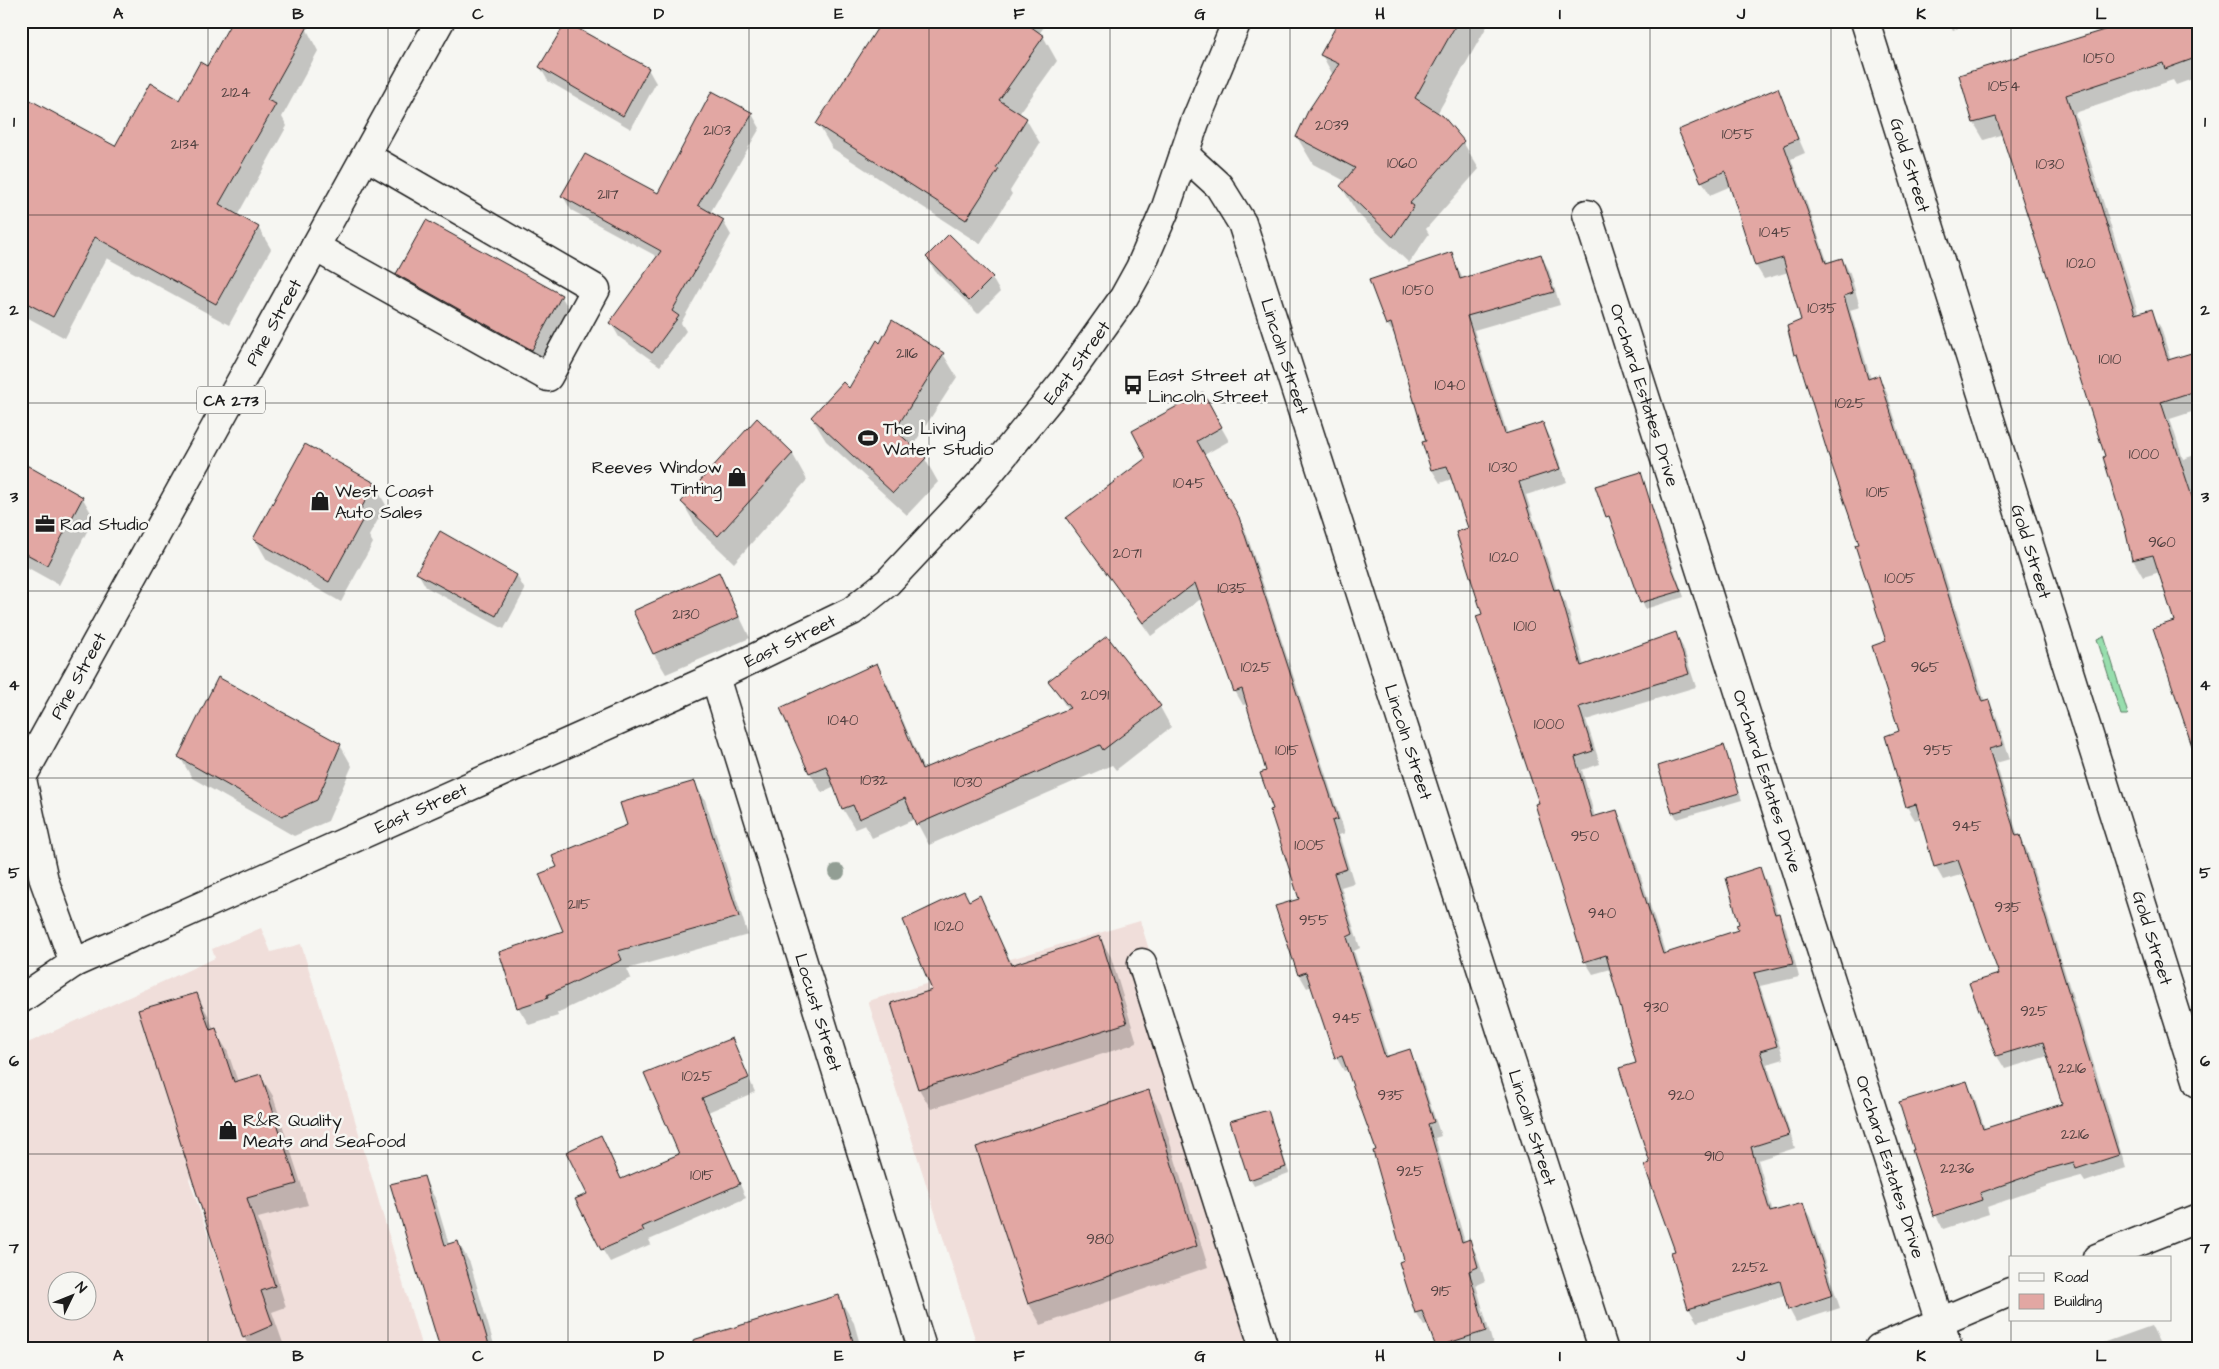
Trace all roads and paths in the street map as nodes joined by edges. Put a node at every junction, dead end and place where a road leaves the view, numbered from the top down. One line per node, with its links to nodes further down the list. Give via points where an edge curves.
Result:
1 (440, 21): 5 (street, Pine Street / CA 273)
2 (1237, 21): 4 (street, East Street)
3 (1865, 21): 13 (street, Gold Street)
4 (1184, 154): 8 (street, East Street, via 1158,226 1124,297 1065,380 981,483 888,582 857,608); 20 (street, Lincoln Street, via 1219,186 1236,210 1254,258)
5 (366, 156): 7 (street, Pine Street / CA 273); 7 (street, via 596,289 548,377)
6 (1587, 214): 17 (street, Orchard Estates Drive)
7 (315, 247): 9 (street, Pine Street / CA 273)
8 (715, 677): 10 (street, East Street); 18 (street, Locust Street)
9 (21, 779): 10 (street, via 44,880)
10 (74, 963): 12 (street, East Street)
11 (1142, 963): 19 (street)
12 (21, 999)
13 (2198, 1083)
14 (2198, 1218): 15 (street)
15 (2102, 1256)
16 (2009, 1292): 17 (street)
17 (1939, 1320): 21 (street); 22 (street, Orchard Estates Drive)
18 (922, 1348)
19 (1264, 1348)
20 (1603, 1348)
21 (1879, 1348)
22 (1948, 1348)

